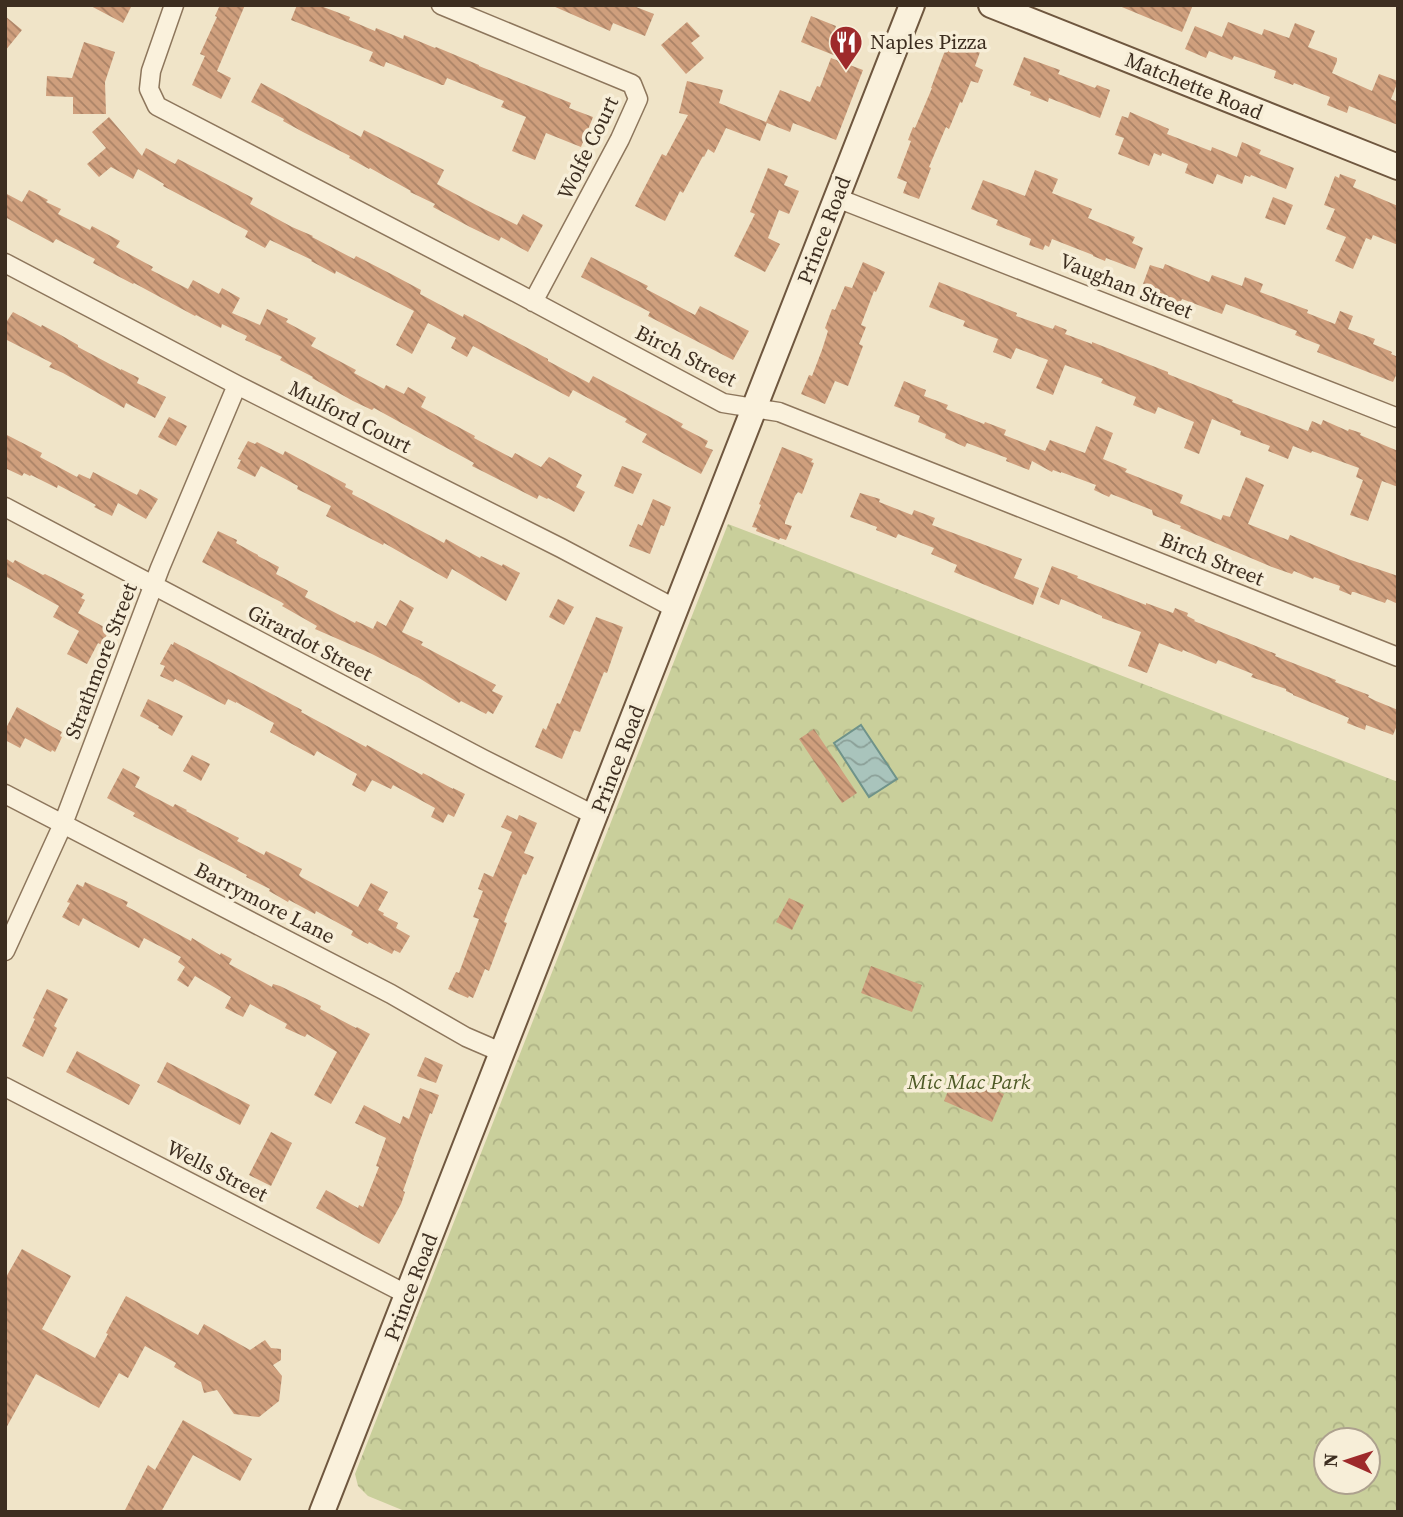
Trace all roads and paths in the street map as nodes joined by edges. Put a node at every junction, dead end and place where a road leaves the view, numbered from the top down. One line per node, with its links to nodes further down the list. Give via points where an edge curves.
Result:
1 (174, 5): 8 (street, Birch Street, via 151,71 149,89 157,107)
2 (441, 5): 8 (street, Wolfe Court, via 632,84 638,99)
3 (912, 5): 6 (street, Prince Road)
4 (990, 5): 5 (street, Matchette Road)
5 (1398, 167)
6 (837, 198): 10 (street, Prince Road); 11 (street, Vaughan Street)
7 (5, 263): 9 (street, Mulford Court)
8 (533, 302): 10 (street, Birch Street, via 723,403)
9 (237, 385): 13 (street, Strathmore Street); 14 (street, Mulford Court)
10 (754, 409): 14 (street, Prince Road); 15 (street, Birch Street, via 779,412)
11 (1398, 418)
12 (5, 507): 13 (street, Girardot Street)
13 (153, 586): 17 (street, Girardot Street); 18 (street, Strathmore Street)
14 (676, 609): 17 (street, Prince Road)
15 (1398, 657)
16 (5, 794): 18 (street, Barrymore Lane)
17 (596, 816): 20 (street, Prince Road)
18 (63, 824): 19 (street, Strathmore Street); 20 (street, Barrymore Lane)
19 (5, 951)
20 (503, 1053): 22 (street, Prince Road)
21 (5, 1087): 22 (street, Wells Street)
22 (408, 1295): 23 (street, Prince Road)
23 (322, 1512)

